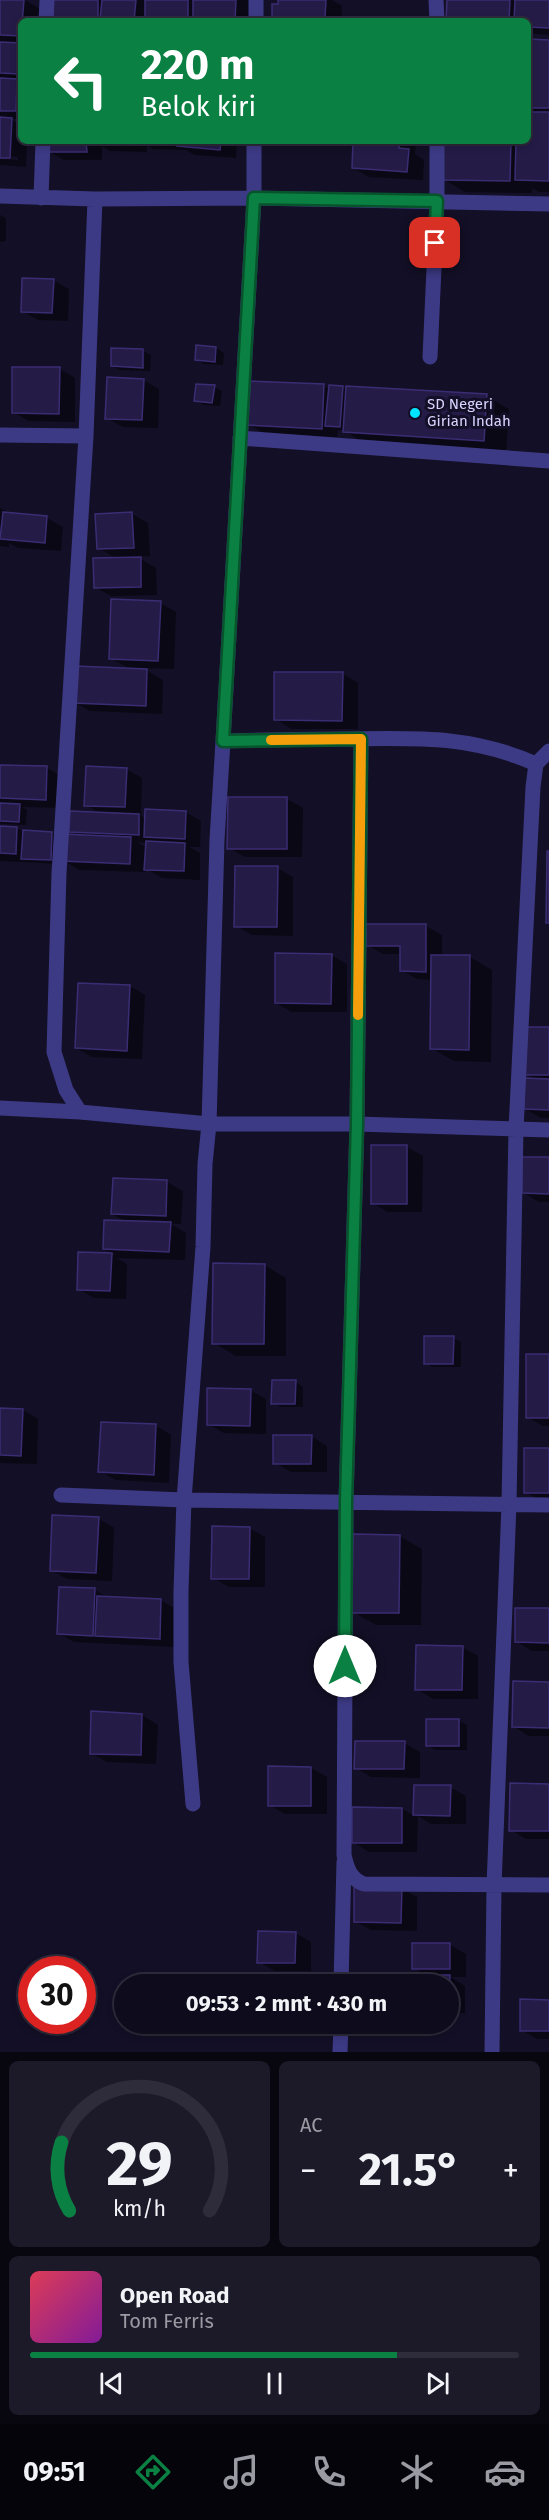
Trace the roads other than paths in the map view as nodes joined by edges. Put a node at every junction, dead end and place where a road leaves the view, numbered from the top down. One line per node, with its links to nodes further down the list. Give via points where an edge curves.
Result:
1 (47, 0): 4 (street)
2 (256, 0): 5 (street)
3 (436, 0): 6 (street)
4 (46, 18)
5 (256, 18)
6 (437, 18)
7 (43, 144): 11 (street)
8 (254, 144): 12 (street)
9 (437, 144): 14 (street)
10 (0, 196): 11 (street)
11 (41, 198): 13 (street)
12 (254, 198): 13 (street); 14 (street); 19 (street)
13 (95, 199): 18 (street)
14 (437, 201): 15 (street); 16 (street)
15 (549, 204)
16 (430, 357)
17 (0, 435): 18 (street)
18 (86, 436): 26 (street, via 63,792 54,1052 66,1090)
19 (240, 438): 20 (street); 22 (street)
20 (549, 461)
21 (361, 739): 22 (street); 24 (street, via 419,737 464,742 512,753); 28 (street)
22 (223, 741): 27 (street)
23 (549, 751): 24 (street)
24 (536, 764): 29 (street)
25 (0, 1108): 26 (street)
26 (80, 1113): 27 (street)
27 (209, 1124): 28 (street); 32 (street)
28 (357, 1124): 29 (street); 33 (street)
29 (516, 1129): 30 (street); 34 (street)
30 (549, 1130)
31 (61, 1496): 32 (street)
32 (184, 1500): 33 (street); 36 (street, via 181,1662)
33 (346, 1501): 34 (street); 37 (street)
34 (509, 1504): 35 (street); 39 (street)
35 (549, 1505)
36 (193, 1804)
37 (344, 1855): 39 (street, via 347,1868 356,1881 364,1884); 40 (street)
38 (549, 1885): 39 (street)
39 (494, 1886): 43 (street)
40 (341, 1974)
41 (340, 2034): 42 (street)
42 (340, 2052)
43 (492, 2052)

